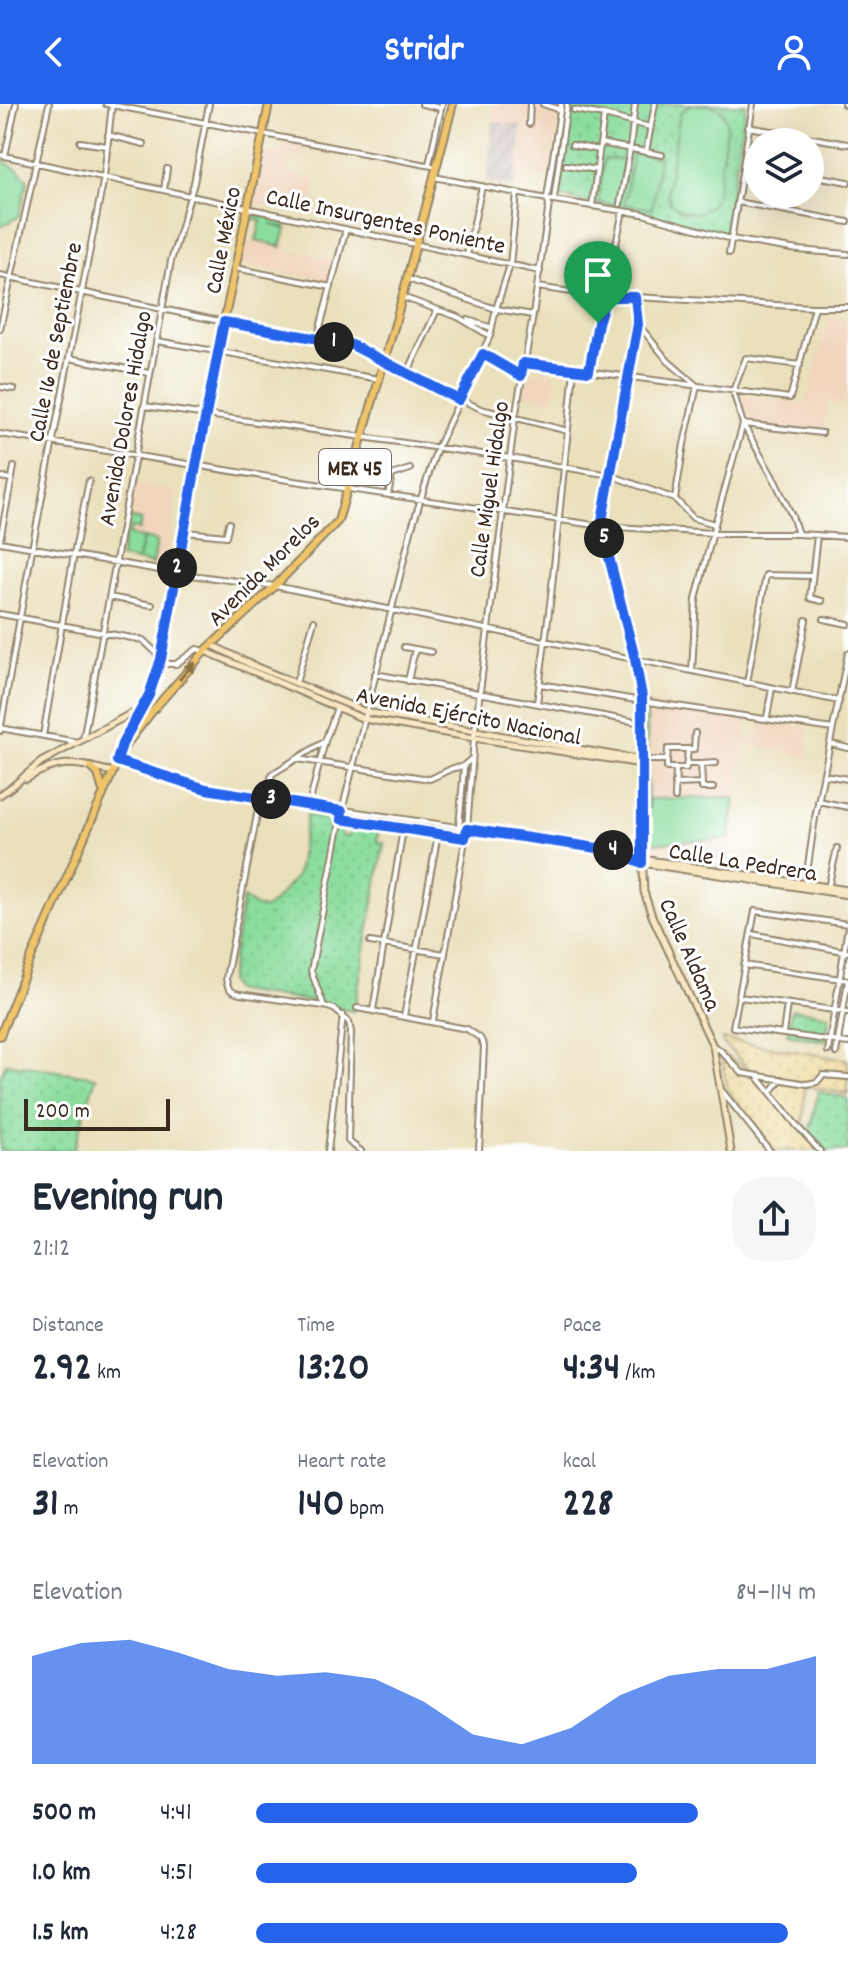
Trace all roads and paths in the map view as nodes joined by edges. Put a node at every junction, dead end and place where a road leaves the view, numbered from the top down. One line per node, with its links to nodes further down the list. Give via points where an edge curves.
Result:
1 (16, 104): 32 (street)
2 (49, 104): 34 (street)
3 (110, 104): 18 (street); 23 (street, Calle 16 de Septiembre)
4 (209, 104): 18 (street, Avenida Dolores Hidalgo)
5 (269, 104): 22 (main road, Calle México / MEX 45)
6 (422, 104): 13 (street)
7 (453, 104): 38 (main road, Avenida Morelos / MEX 45)
8 (530, 104): 19 (street)
9 (543, 104): 14 (street)
10 (635, 104): 17 (street)
11 (655, 104): 20 (street)
12 (753, 104): 21 (street)
13 (442, 106): 36 (street)
14 (563, 106): 49 (street, Calle Miguel Hidalgo); 49 (street, Calle Miguel Hidalgo)
15 (574, 110): 16 (street)
16 (604, 115): 17 (street); 29 (street)
17 (632, 122): 20 (street); 30 (street)
18 (205, 124): 22 (street); 48 (street, Avenida Dolores Hidalgo)
19 (529, 124)
20 (650, 127): 31 (street)
21 (748, 127): 26 (street); 35 (street)
22 (262, 132): 36 (street); 53 (main road, Calle México / MEX 45)
23 (108, 135): 25 (street); 28 (street, Calle 16 de Septiembre)
24 (80, 142): 28 (street)
25 (144, 144)
26 (848, 144)
27 (572, 145): 29 (street)
28 (107, 146): 41 (street, Calle 16 de Septiembre)
29 (600, 147): 30 (street); 40 (street)
30 (630, 149): 31 (street); 51 (street)
31 (646, 152): 33 (street)
32 (3, 155): 34 (street, Calle Insurgentes Poniente)
33 (662, 155)
34 (36, 163): 41 (street, Calle Insurgentes Poniente); 66 (street)
35 (743, 164): 50 (street)
36 (429, 165): 38 (street)
37 (566, 165): 40 (street)
38 (437, 167): 42 (main road, Avenida Morelos / MEX 45)
39 (167, 169): 46 (street)
40 (597, 170): 52 (street)
41 (104, 177): 46 (street, Calle Insurgentes Poniente); 70 (street, Calle 16 de Septiembre)
42 (434, 177): 45 (street); 58 (main road, Avenida Morelos / MEX 45)
43 (824, 178): 44 (street)
44 (848, 182)
45 (482, 186): 47 (street); 61 (street)
46 (164, 190): 48 (street, Calle Insurgentes Poniente)
47 (517, 193): 49 (street); 62 (street)
48 (190, 196): 53 (street, Calle Insurgentes Poniente); 76 (street, Avenida Dolores Hidalgo)
49 (550, 201): 52 (street); 64 (street, Calle Miguel Hidalgo)
50 (737, 202): 55 (street); 57 (street)
51 (620, 204)
52 (592, 206): 54 (street)
53 (247, 208): 56 (street, Calle Insurgentes Poniente); 63 (main road, Calle México / MEX 45)
54 (623, 211): 57 (street); 72 (street)
55 (848, 222)
56 (346, 229): 58 (street, Calle Insurgentes Poniente); 68 (street)
57 (731, 239): 59 (street); 60 (street)
58 (416, 244): 61 (street, Calle Insurgentes Poniente); 67 (main road, Avenida Morelos / MEX 45)
59 (729, 253)
60 (848, 254)
61 (467, 255): 62 (street, Calle Insurgentes Poniente)
62 (510, 265): 64 (street, Calle Insurgentes Poniente); 77 (street)
63 (235, 268): 68 (street); 81 (main road, Calle México / MEX 45)
64 (540, 271): 69 (street, Calle Miguel Hidalgo)
65 (0, 275): 66 (street)
66 (11, 278): 70 (street); 84 (street)
67 (407, 279): 71 (main road, Avenida Morelos / MEX 45); 77 (street)
68 (332, 287): 86 (street)
69 (537, 287): 72 (street); 79 (street, Calle Miguel Hidalgo)
70 (82, 292): 76 (street); 90 (street, Calle 16 de Septiembre)
71 (402, 297): 78 (street); 91 (main road, Avenida Morelos / MEX 45)
72 (606, 297): 73 (street); 95 (street)
73 (635, 297): 74 (street); 82 (street, Calle Aldama)
74 (815, 307): 75 (street); 93 (street)
75 (848, 307)
76 (162, 308): 81 (street); 87 (street, Avenida Dolores Hidalgo)
77 (496, 309): 79 (street); 83 (street)
78 (437, 310): 80 (street); 97 (street)
79 (533, 315): 92 (street, Calle Miguel Hidalgo)
80 (458, 317): 83 (street); 85 (street)
81 (224, 322): 86 (street); 88 (main road, Calle México / MEX 45)
82 (638, 324): 99 (street, Calle Aldama); 101 (street)
83 (492, 328): 85 (street)
84 (0, 329)
85 (490, 336): 89 (street)
86 (317, 339): 91 (street, via 352,345)
87 (156, 341): 88 (street); 96 (street, Avenida Dolores Hidalgo)
88 (218, 351): 100 (street); 107 (main road, Calle México / MEX 45)
89 (483, 354): 98 (street); 105 (street)
90 (69, 358): 96 (street); 114 (street, Calle 16 de Septiembre)
91 (384, 362): 97 (street); 100 (main road, Avenida Morelos / MEX 45)
92 (523, 363): 94 (street); 98 (street, Calle Miguel Hidalgo)
93 (800, 365): 104 (street, via 746,358); 104 (street, via 790,398)
94 (574, 370): 95 (street); 110 (street)
95 (589, 371): 99 (street)
96 (150, 373): 106 (street, Avenida Dolores Hidalgo)
97 (407, 374): 105 (street)
98 (521, 376): 108 (street, Calle Miguel Hidalgo)
99 (629, 377): 101 (street); 122 (street, Calle Aldama)
100 (379, 379): 113 (main road, Avenida Morelos / MEX 45)
101 (697, 386): 104 (street); 128 (street)
102 (0, 387): 103 (street)
103 (14, 389)
104 (733, 391): 109 (street)
105 (459, 400): 108 (street); 115 (street)
106 (144, 406): 107 (street); 116 (street, Avenida Dolores Hidalgo)
107 (205, 415): 113 (street); 118 (main road, Calle México / MEX 45)
108 (515, 418): 110 (street); 117 (street, Calle Miguel Hidalgo)
109 (743, 424): 111 (street); 133 (street); 137 (street)
110 (568, 431): 120 (street)
111 (822, 433)
112 (0, 434): 114 (street)
113 (363, 437): 115 (street); 126 (main road, Avenida Morelos / MEX 45)
114 (53, 443): 116 (street); 141 (street, Calle 16 de Septiembre)
115 (437, 448): 117 (street); 129 (street)
116 (136, 456): 118 (street); 143 (street, Avenida Dolores Hidalgo)
117 (510, 458): 120 (street); 130 (street, Calle Miguel Hidalgo)
118 (196, 466): 126 (street); 135 (main road, Calle México / MEX 45)
119 (14, 467): 124 (street)
120 (564, 467): 122 (street); 131 (street)
121 (410, 469): 127 (street, via 392,475)
122 (610, 475): 128 (street); 134 (street, Calle Aldama)
123 (0, 477): 124 (street)
124 (12, 479): 140 (street)
125 (89, 481): 142 (street)
126 (348, 488): 127 (street); 146 (main road, Avenida Morelos / MEX 45, via 336,524)
127 (388, 495): 129 (street)
128 (675, 499): 133 (street, via 693,518)
129 (421, 500): 130 (street); 150 (street)
130 (503, 512): 131 (street); 158 (street, Calle Miguel Hidalgo)
131 (559, 520): 134 (street); 160 (street)
132 (229, 523): 135 (street, via 226,536)
133 (715, 524): 136 (street)
134 (601, 526): 136 (street); 168 (street, Calle Aldama)
135 (183, 531): 144 (main road, Calle México / MEX 45)
136 (713, 533): 137 (street); 170 (street, via 696,599)
137 (798, 534): 138 (street)
138 (817, 535): 139 (street); 145 (street)
139 (848, 537)
140 (0, 541): 141 (street)
141 (32, 547): 142 (street); 152 (street, Calle 16 de Septiembre)
142 (74, 554): 143 (street); 157 (street)
143 (116, 561): 144 (street); 147 (street, Avenida Dolores Hidalgo)
144 (176, 573): 146 (street); 167 (main road, Calle México / MEX 45)
145 (812, 576): 148 (street, via 810,598); 174 (street, via 766,575)
146 (275, 586): 150 (street); 161 (main road, Avenida Morelos / MEX 45)
147 (109, 597): 149 (street); 159 (street, Avenida Dolores Hidalgo)
148 (822, 601)
149 (152, 605)
150 (391, 609): 158 (street); 171 (street)
151 (0, 614): 152 (street)
152 (20, 618): 157 (street); 189 (street, Calle 16 de Septiembre)
153 (824, 619): 156 (street)
154 (806, 620): 178 (street)
155 (314, 621): 176 (street)
156 (848, 624)
157 (62, 626): 159 (street); 193 (street)
158 (487, 629): 160 (street); 179 (street, Calle Miguel Hidalgo)
159 (103, 632): 167 (street, via 143,640); 194 (street, Avenida Dolores Hidalgo)
160 (544, 641): 168 (street); 175 (street)
161 (212, 645): 164 (main road, Avenida Morelos / MEX 45); 169 (main road, Avenida Ejército Nacional)
162 (404, 647): 163 (street)
163 (415, 649): 165 (street); 173 (street)
164 (205, 651): 167 (street, via 197,649 172,665); 169 (main road, Avenida Ejército Nacional); 187 (main road, Avenida Morelos / MEX 45, one-way to 164)
165 (431, 652)
166 (848, 653): 172 (street)
167 (161, 659): 184 (main road, Calle México / MEX 45)
168 (635, 659): 170 (street); 180 (street, Calle Aldama)
169 (250, 667): 176 (main road, Avenida Ejército Nacional)
170 (692, 671): 174 (street)
171 (375, 674): 173 (street); 185 (street)
172 (846, 674): 181 (street)
173 (408, 681): 179 (street)
174 (747, 683): 177 (street)
175 (540, 684): 180 (street); 182 (street)
176 (295, 686): 183 (main road, Avenida Ejército Nacional); 185 (main road, Avenida Ejército Nacional)
177 (772, 688): 178 (street); 186 (street)
178 (792, 692): 181 (street)
179 (480, 694): 182 (street); 192 (street, Calle Miguel Hidalgo)
180 (642, 701): 186 (street); 188 (street, Calle Aldama)
181 (839, 701): 190 (street)
182 (537, 703): 188 (street)
183 (337, 707): 185 (main road, Avenida Ejército Nacional); 195 (street)
184 (137, 716): 187 (main road); 194 (main road, via 130,714); 199 (main road, Calle México / MEX 45)
185 (365, 716): 192 (main road, Avenida Ejército Nacional); 211 (street)
186 (767, 718): 190 (street)
187 (142, 723): 199 (main road, Avenida Morelos / MEX 45)
188 (642, 723): 205 (street, Calle Aldama)
189 (0, 729): 193 (street)
190 (833, 729): 196 (street)
191 (695, 733): 198 (street, via 694,749)
192 (474, 735): 200 (street); 205 (main road, Avenida Ejército Nacional)
193 (43, 736): 194 (street)
194 (81, 741): 218 (main road, via 41,762)
195 (325, 741): 201 (street); 204 (street)
196 (830, 744): 197 (street); 214 (street)
197 (848, 748)
198 (688, 749): 202 (street, via 668,749); 207 (street)
199 (120, 753): 203 (main road, MEX 45)
200 (473, 757): 209 (street); 226 (street)
201 (297, 759): 204 (street); 222 (street, via 274,772)
202 (667, 760): 205 (street); 212 (street, via 667,768)
203 (117, 761): 213 (main road, MEX 45); 222 (street, Calle La Pedrera, via 198,787)
204 (320, 762): 211 (street); 228 (street)
205 (642, 762): 238 (main road, Calle Aldama)
206 (716, 763): 208 (street)
207 (687, 764): 208 (street); 212 (street)
208 (701, 764): 216 (street)
209 (464, 766): 211 (street, via 430,779); 224 (street)
210 (91, 767): 213 (main road); 218 (main road, via 52,766); 220 (main road)
211 (352, 768): 230 (street)
212 (676, 768): 217 (street)
213 (113, 772): 220 (main road, MEX 45)
214 (824, 775): 215 (street); 225 (street)
215 (848, 779)
216 (702, 783): 217 (street); 219 (street, via 702,788)
217 (675, 784): 223 (street)
218 (14, 785): 221 (main road)
219 (713, 788)
220 (104, 793): 263 (main road, MEX 45)
221 (0, 795)
222 (266, 798): 228 (street, Calle La Pedrera)
223 (675, 798)
224 (461, 799): 226 (street); 232 (street)
225 (818, 801): 229 (street); 239 (street)
226 (469, 802): 234 (street)
227 (259, 804): 254 (street, via 227,985 234,993)
228 (309, 805): 230 (street, Calle La Pedrera)
229 (848, 807)
230 (342, 811): 231 (street); 232 (street, Calle La Pedrera)
231 (341, 819): 233 (street); 254 (street, via 311,971)
232 (459, 828): 234 (street, Calle La Pedrera)
233 (403, 829): 235 (street); 245 (street)
234 (467, 829): 236 (street); 238 (street, Calle La Pedrera, via 611,850)
235 (438, 834): 236 (street); 246 (street)
236 (465, 838): 248 (street)
237 (837, 848): 240 (street)
238 (642, 861): 239 (main road, Calle La Pedrera); 267 (main road, Calle Aldama, via 652,916)
239 (805, 886): 240 (main road, Calle La Pedrera); 241 (main road, Calle La Pedrera)
240 (828, 888): 241 (main road, Calle La Pedrera)
241 (848, 893)
242 (848, 926): 243 (street, via 756,910); 247 (street)
243 (751, 934): 247 (street); 249 (street)
244 (370, 942): 245 (street)
245 (384, 944): 246 (street); 256 (street)
246 (417, 950): 248 (street); 260 (street)
247 (846, 951): 250 (street)
248 (445, 954): 261 (street)
249 (744, 965): 250 (street); 252 (street)
250 (840, 979): 251 (street); 257 (street)
251 (848, 980): 258 (street)
252 (739, 997): 253 (street); 262 (street, via 733,1027)
253 (788, 1003): 257 (street); 262 (street)
254 (324, 1006): 259 (street)
255 (357, 1008): 256 (street)
256 (373, 1010): 260 (street)
257 (834, 1010): 258 (street); 264 (street)
258 (845, 1012): 265 (street)
259 (343, 1015): 275 (street); 276 (street, via 351,1032 348,1141)
260 (404, 1016): 261 (street)
261 (433, 1021): 277 (street, via 467,1029 483,1042)
262 (783, 1034): 264 (street)
263 (0, 1036)
264 (830, 1040): 265 (street); 268 (street)
265 (838, 1041): 266 (street); 269 (street)
266 (848, 1043)
267 (713, 1046): 270 (street, via 742,1073); 273 (main road, Calle Aldama)
268 (828, 1051)
269 (836, 1053)
270 (757, 1075): 272 (street); 274 (street)
271 (848, 1077): 272 (street, via 823,1075 807,1084)
272 (781, 1079): 274 (street)
273 (721, 1089): 278 (main road, Calle Aldama); 279 (street)
274 (771, 1092): 280 (street)
275 (328, 1151)
276 (361, 1151)
277 (479, 1151)
278 (731, 1151)
279 (770, 1151)
280 (820, 1151)

